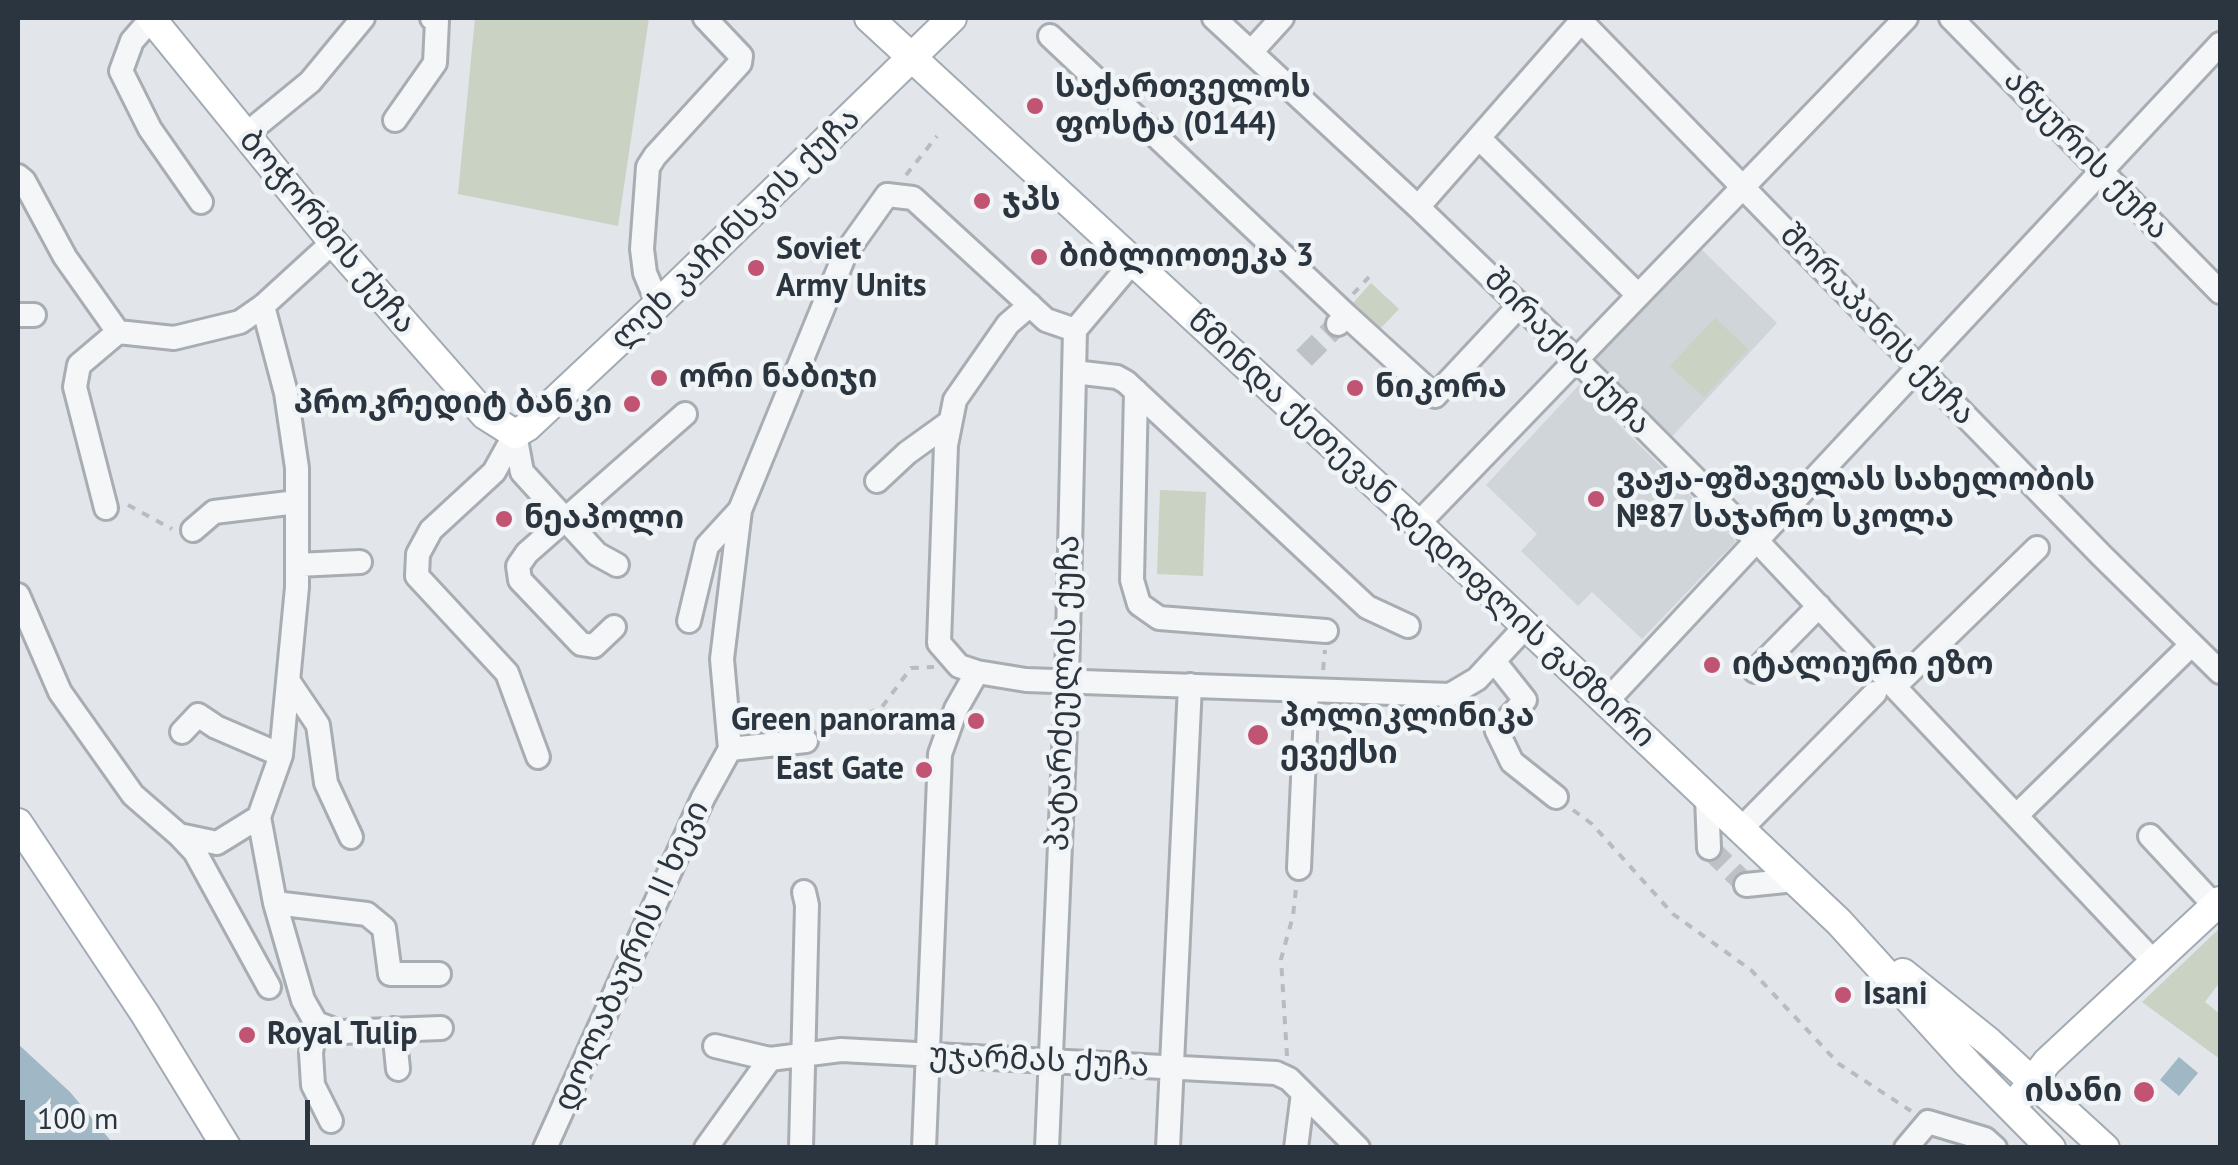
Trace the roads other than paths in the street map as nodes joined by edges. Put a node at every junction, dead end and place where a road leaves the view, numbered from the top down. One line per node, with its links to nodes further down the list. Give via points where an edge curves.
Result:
1 (151, 18): 17 (main road, ბოჭორმის ქუჩა); 22 (street, via 132,41 121,72 150,130)
2 (362, 18): 17 (street, via 310,82)
3 (432, 18): 16 (street, via 438,21 436,63)
4 (704, 18): 28 (street, via 741,56 740,63 648,167 642,249)
5 (868, 18): 15 (main road, წმინდა ქეთევან დედოფლის გამზირი)
6 (952, 18): 15 (main road, ლეხ კაჩინსკის ქუჩა)
7 (1214, 18): 14 (street, შირაქის ქუჩა)
8 (1282, 18): 14 (street)
9 (1906, 18): 21 (street)
10 (1951, 18): 19 (street, აწყურის ქუჩა)
11 (1581, 19): 18 (street); 21 (street, შორაპანის ქუჩა)
12 (1050, 36): 29 (street, via 1435,396)
13 (2220, 44): 19 (street)
14 (1251, 52): 23 (street, შირაქის ქუჩა)
15 (912, 58): 25 (main road, წმინდა ქეთევან დედოფლის გამზირი); 28 (main road, ლეხ კაჩინსკის ქუჩა)
16 (395, 120)
17 (245, 135): 24 (main road, ბოჭორმის ქუჩა)
18 (1479, 138): 23 (street); 27 (street)
19 (2102, 172): 26 (street, აწყურის ქუჩა); 35 (street)
20 (18, 176): 33 (street)
21 (1743, 187): 27 (street); 35 (street, შორაპანის ქუჩა)
22 (201, 202)
23 (1418, 207): 29 (street, შირაქის ქუჩა)
24 (332, 242): 30 (street); 40 (main road, ბოჭორმის ქუჩა, via 485,415)
25 (1134, 260): 32 (street); 46 (main road, წმინდა ქეთევან დედოფლის გამზირი)
26 (2220, 292)
27 (1638, 296): 34 (street)
28 (658, 304): 40 (main road, ლეხ კაჩინსკის ქუჩა)
29 (1520, 305): 34 (street, შირაქის ქუჩა)
30 (263, 306): 33 (street, via 240,322 174,338); 43 (street, via 286,394 298,468)
31 (1030, 306): 32 (street); 39 (street, via 980,360 955,400); 44 (street, via 913,198 888,194 845,254)
32 (1075, 330): 36 (street, პატარძეულის ქუჩა)
33 (118, 332): 42 (street, via 79,366 75,387)
34 (1576, 360): 46 (street); 48 (street, შირაქის ქუჩა)
35 (1918, 367): 48 (street); 60 (street, შორაპანის ქუჩა)
36 (1074, 372): 37 (street, via 1117,377); 65 (street, პატარძეულის ქუჩა)
37 (1136, 391): 56 (street, via 1367,607); 59 (street, via 1132,580 1138,604 1159,618)
38 (685, 414): 45 (street)
39 (950, 422): 41 (street); 62 (street, via 939,643)
40 (515, 434): 45 (street, via 522,472); 74 (street, via 494,472 431,530 418,554 417,576 506,674)
41 (878, 481)
42 (104, 499)
43 (296, 502): 47 (street, via 214,512); 51 (street)
44 (740, 510): 55 (street, via 707,546); 75 (street, via 722,660)
45 (565, 520): 52 (street, via 597,554); 58 (street, via 527,553 518,566 520,580 581,644 594,646)
46 (1418, 524): 57 (main road, წმინდა ქეთევან დედოფლის გამზირი)
47 (193, 530)
48 (1757, 541): 54 (street, შირაქის ქუჩა); 70 (street)
49 (2036, 548): 68 (street)
50 (360, 562): 51 (street)
51 (297, 565): 66 (street)
52 (618, 565)
53 (18, 595): 82 (street, via 60,692 133,795)
54 (1819, 606): 63 (street); 68 (street, შირაქის ქუჩა)
55 (689, 621)
56 (1408, 626)
57 (1526, 626): 61 (street); 70 (main road, წმინდა ქეთევან დედოფლის გამზირი)
58 (614, 627)
59 (1326, 632)
60 (2191, 645): 64 (street, შორაპანის ქუჩა); 78 (street)
61 (1494, 661): 69 (street, via 1450,695); 76 (street, via 1525,700 1497,731 1512,762)
62 (968, 669): 65 (street); 101 (street, via 940,754)
63 (1755, 671)
64 (2220, 672)
65 (1067, 681): 67 (street); 103 (street, პატარძეულის ქუჩა)
66 (289, 682): 73 (street); 84 (street, via 318,725 326,783)
67 (1190, 685): 69 (street); 104 (street)
68 (1885, 689): 78 (street, შირაქის ქუჩა); 81 (street)
69 (1306, 690): 86 (street)
70 (1606, 702): 77 (main road, წმინდა ქეთევან დედოფლის გამზირი)
71 (182, 732): 73 (street, via 198,715)
72 (806, 741): 75 (street)
73 (281, 755): 79 (street)
74 (538, 756)
75 (725, 757): 112 (street, დოლაბაურის II ხევი)
76 (1556, 797)
77 (1707, 797): 81 (main road, წმინდა ქეთევან დედოფლის გამზირი); 85 (street)
78 (2017, 815): 93 (street, შირაქის ქუჩა)
79 (260, 818): 82 (street, via 216,843); 90 (street)
80 (18, 823): 111 (main road)
81 (1741, 829): 87 (main road, წმინდა ქეთევან დედოფლის გამზირი)
82 (179, 835): 95 (street, via 195,852)
83 (2150, 836): 91 (street)
84 (351, 837)
85 (1709, 848)
86 (1298, 868)
87 (1794, 880): 88 (street); 92 (main road, წმინდა ქეთევან დედოფლის გამზირი)
88 (1746, 885)
89 (804, 892): 100 (street)
90 (275, 902): 94 (street, via 367,914 384,928 390,974); 96 (street)
91 (2218, 904): 93 (main road)
92 (1839, 922): 106 (main road, წმინდა ქეთევან დედოფლის გამზირი); 108 (main road, წმინდა ქეთევან დედოფლის გამზირი)
93 (2154, 962): 106 (main road)
94 (439, 974)
95 (269, 988)
96 (316, 1022): 98 (street, via 340,1032); 109 (street, via 310,1053 314,1085)
97 (441, 1028): 98 (street)
98 (394, 1029): 105 (street)
99 (715, 1046): 102 (street, უჯარმას ქუჩა)
100 (804, 1052): 101 (street, უჯარმას ქუჩა); 102 (street, უჯარმას ქუჩა); 114 (street)
101 (928, 1056): 103 (street, უჯარმას ქუჩა); 115 (street)
102 (770, 1059): 113 (street)
103 (1050, 1061): 104 (street, უჯარმას ქუჩა); 116 (street, პატარძეულის ქუჩა)
104 (1171, 1067): 107 (street, უჯარმას ქუჩა, via 1276,1072); 117 (street)
105 (398, 1069)
106 (2032, 1080): 108 (main road); 122 (main road, წმინდა ქეთევან დედოფლის გამზირი)
107 (1296, 1086): 118 (street); 119 (street)
108 (2015, 1112): 110 (street); 121 (main road, წმინდა ქეთევან დედოფლის გამზირი)
109 (332, 1121)
110 (1990, 1143): 120 (street, via 1928,1122)
111 (227, 1148)
112 (545, 1148)
113 (706, 1148)
114 (801, 1148)
115 (924, 1148)
116 (1048, 1148)
117 (1168, 1148)
118 (1296, 1148)
119 (1358, 1148)
120 (1906, 1148)
121 (2050, 1148)
122 (2105, 1148)

